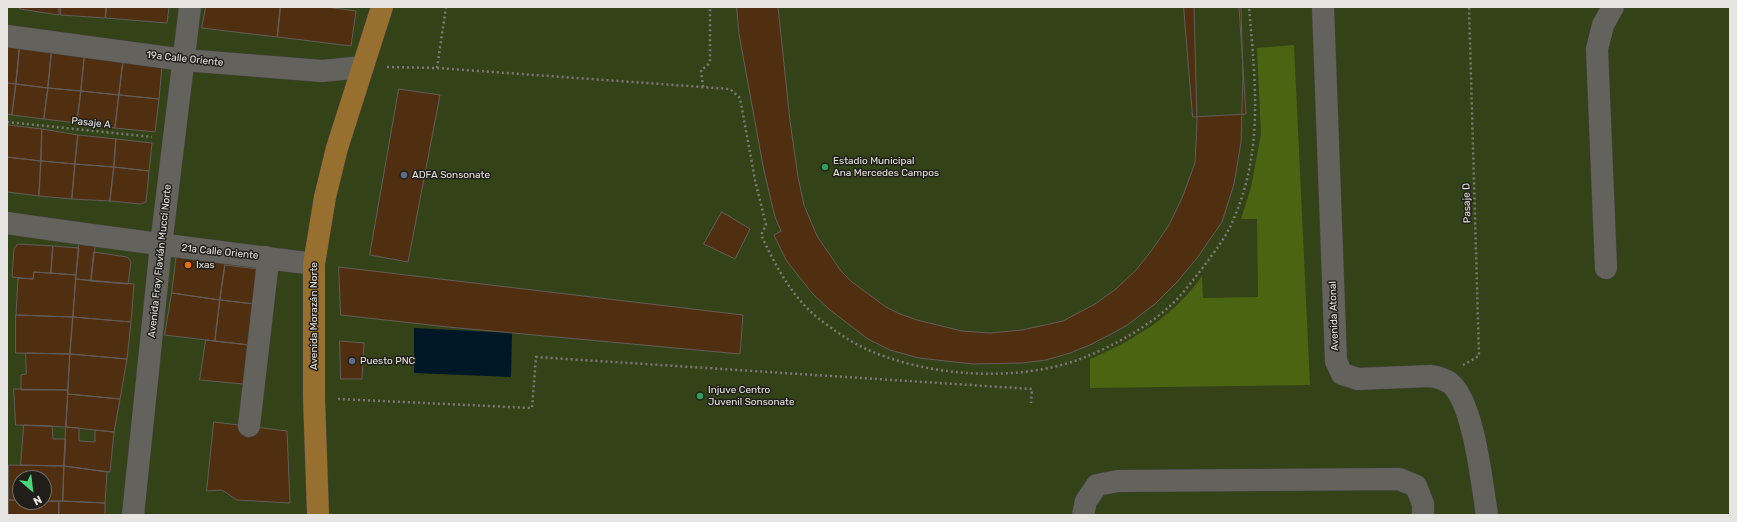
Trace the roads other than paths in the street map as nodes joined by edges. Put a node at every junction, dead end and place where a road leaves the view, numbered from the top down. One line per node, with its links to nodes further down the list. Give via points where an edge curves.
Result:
1 (190, 7): 6 (street, Avenida Fray Flavián Mucci Norte)
2 (382, 7): 7 (main road, Avenida Morazán Norte)
3 (1323, 7): 18 (street, Avenida Atonal, via 1336,361 1342,374 1358,379 1430,376 1441,378 1450,384 1464,405 1474,438)
4 (1613, 7): 12 (street, via 1603,25 1597,49)
5 (7, 36): 6 (street, 19a Calle Oriente)
6 (184, 60): 7 (street, 19a Calle Oriente, via 322,71); 9 (street, Avenida Fray Flavián Mucci Norte)
7 (363, 67): 11 (main road, Avenida Morazán Norte, via 336,148 324,197)
8 (7, 223): 9 (street, 21a Calle Oriente)
9 (161, 245): 10 (street, 21a Calle Oriente); 14 (street, Avenida Fray Flavián Mucci Norte)
10 (266, 257): 11 (street, 21a Calle Oriente); 13 (street, via 267,270)
11 (314, 264): 15 (main road, Avenida Morazán Norte, via 314,398)
12 (1606, 268)
13 (249, 426)
14 (133, 515)
15 (318, 515)
16 (1083, 515): 17 (street, via 1086,501 1097,485 1118,481 1399,479 1416,486 1423,504)
17 (1423, 515)
18 (1487, 515)

